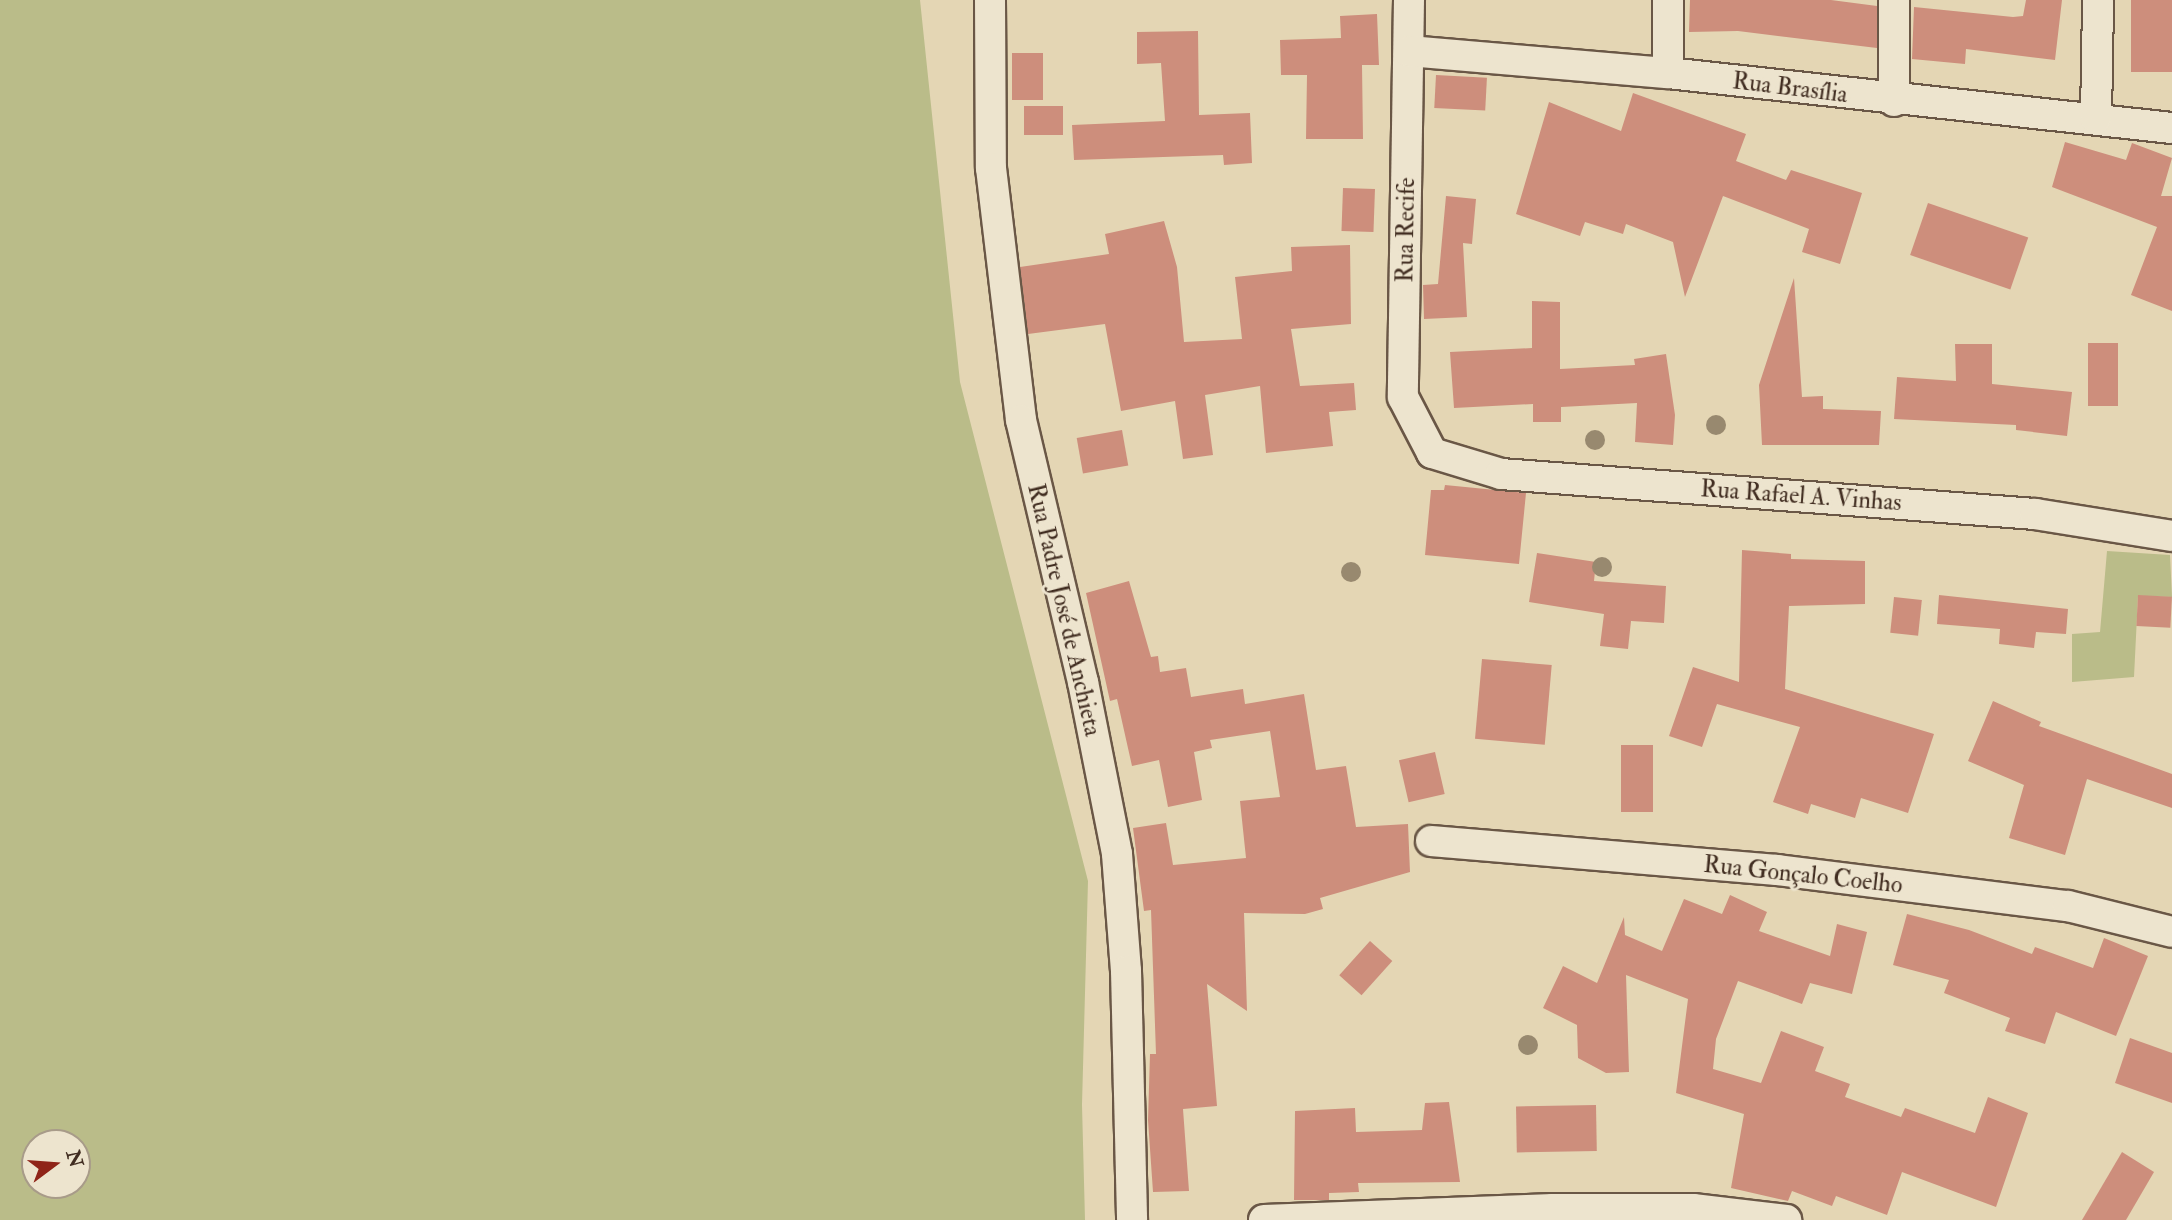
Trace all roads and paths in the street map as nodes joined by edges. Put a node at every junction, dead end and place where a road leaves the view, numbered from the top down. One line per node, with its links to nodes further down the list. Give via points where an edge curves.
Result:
1 (990, 0): 15 (street, Rua Padre José de Anchieta, via 991,168 1021,420 1083,682 1117,854 1126,971)
2 (1409, 0): 6 (street, Rua Recife)
3 (1668, 0): 7 (street)
4 (1894, 0): 8 (street)
5 (2098, 0): 9 (street)
6 (1409, 51): 7 (street, Rua Brasília); 11 (street, Rua Recife, via 1403,397)
7 (1668, 73): 8 (street, Rua Brasília)
8 (1894, 101): 9 (street, Rua Brasília)
9 (2096, 118): 10 (street, Rua Brasília)
10 (2172, 128)
11 (1432, 453): 12 (street, Rua Rafael A. Vinhas, via 1501,474 2035,514)
12 (2172, 536)
13 (1430, 841): 14 (street, Rua Gonçalo Coelho, via 1777,870 2068,906)
14 (2172, 932)
15 (1132, 1220)
16 (1264, 1220): 17 (street, via 1693,1209)
17 (1786, 1220)

